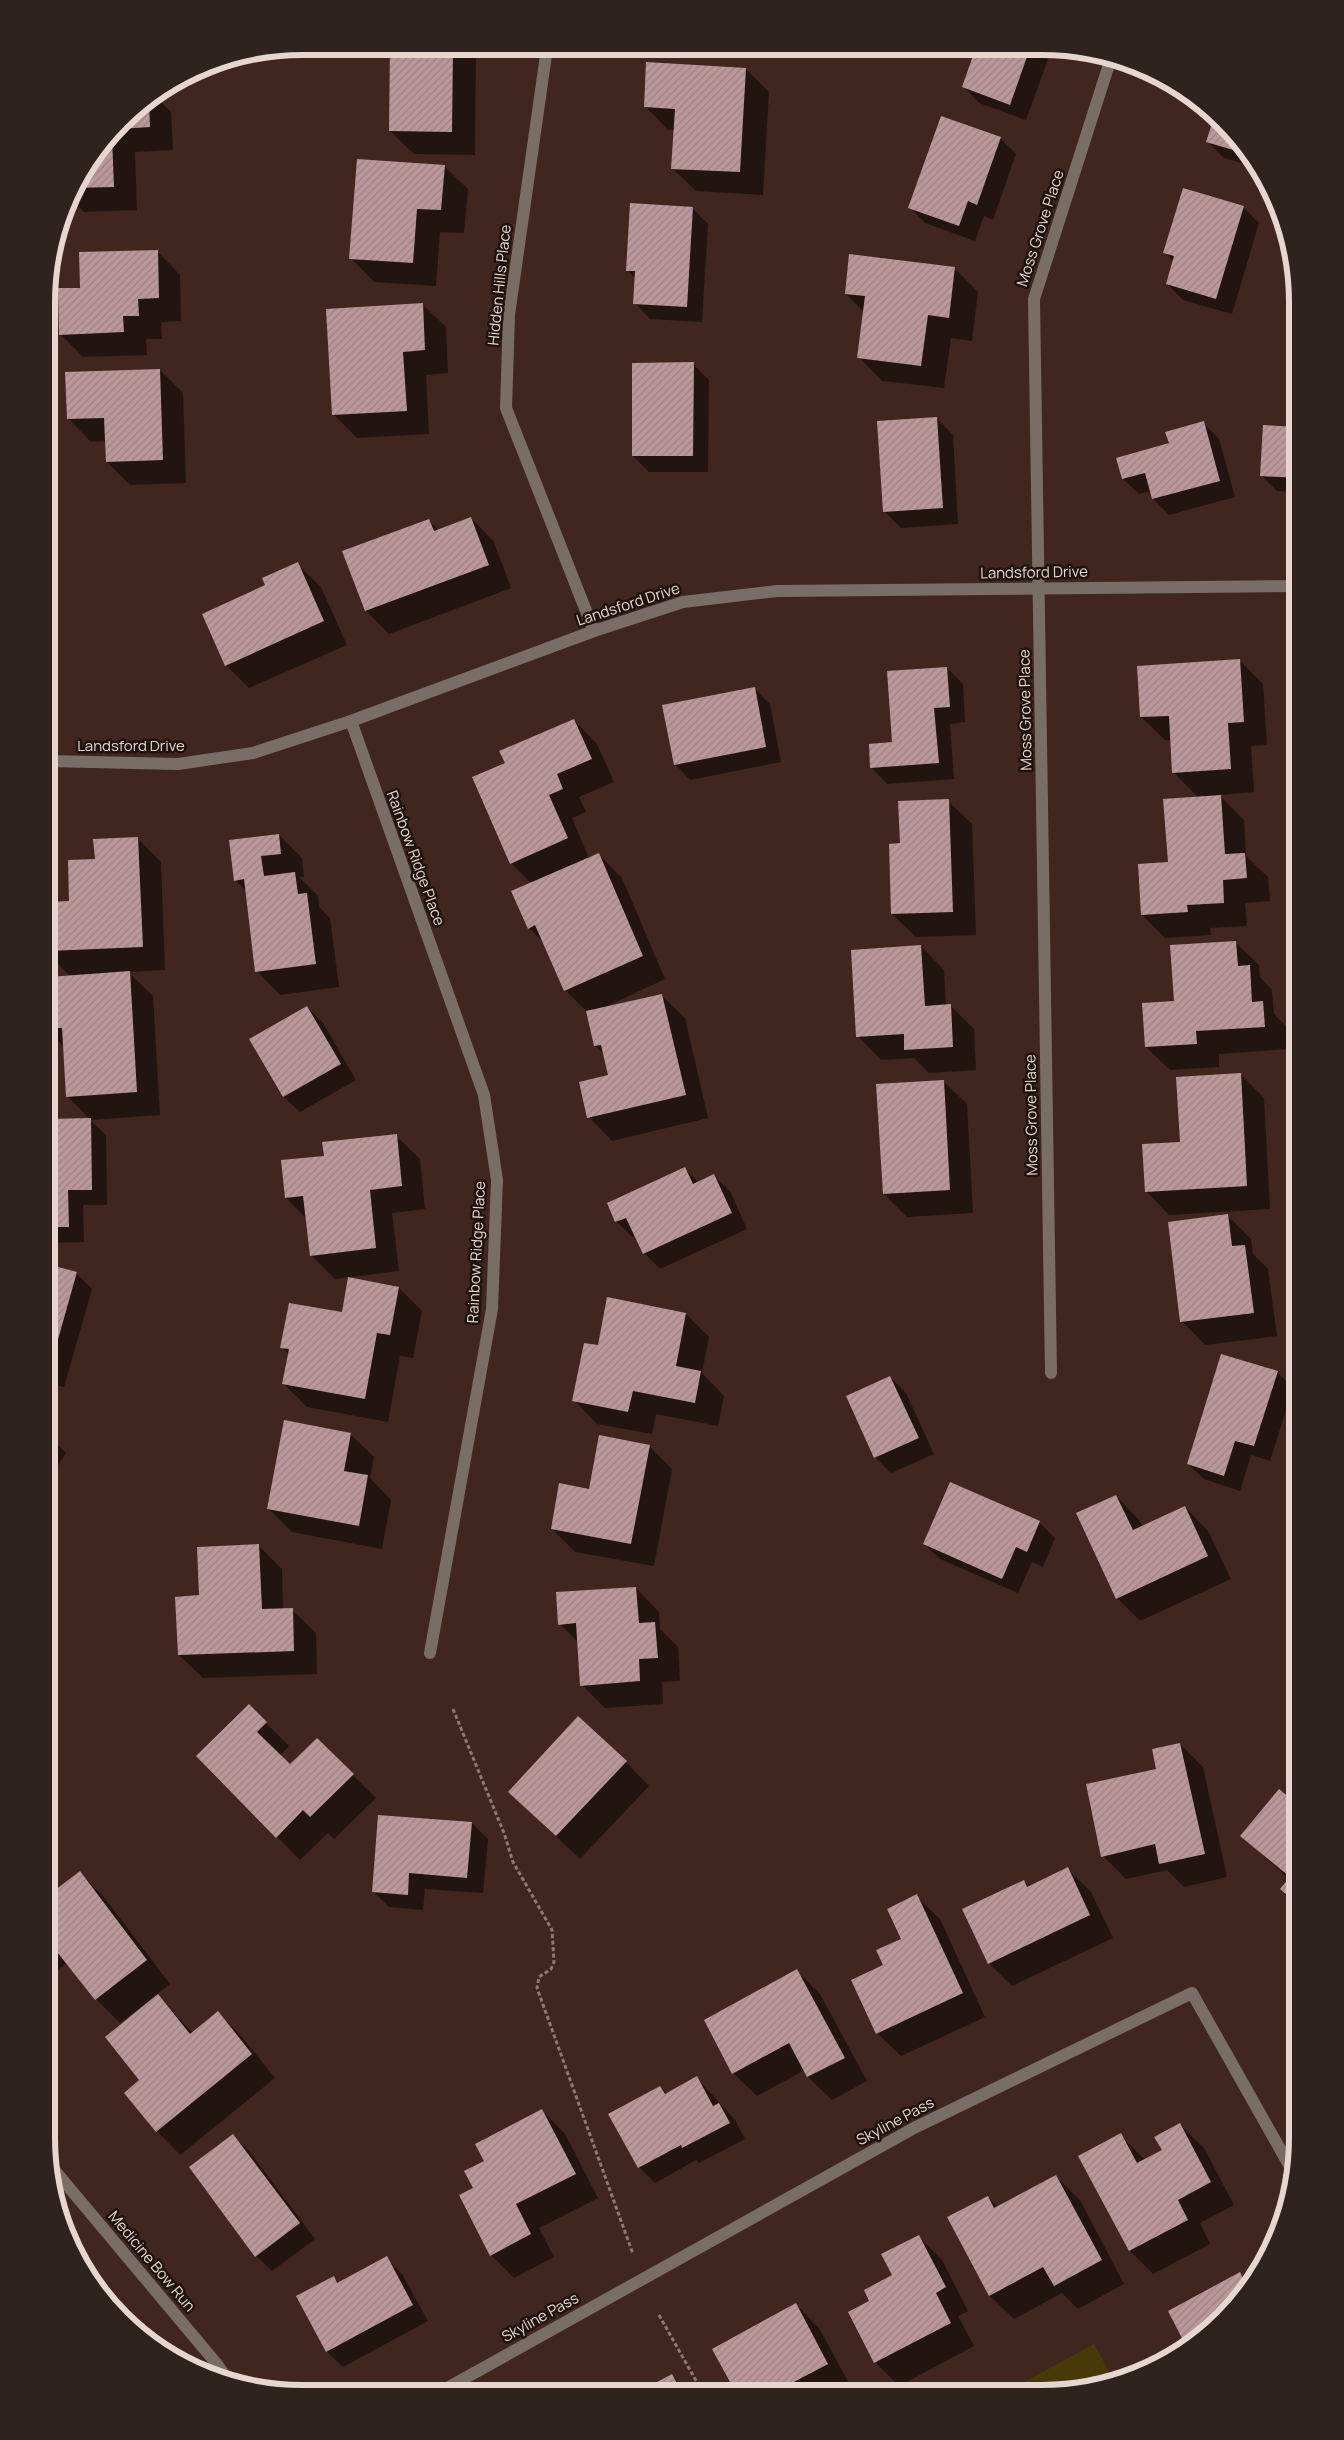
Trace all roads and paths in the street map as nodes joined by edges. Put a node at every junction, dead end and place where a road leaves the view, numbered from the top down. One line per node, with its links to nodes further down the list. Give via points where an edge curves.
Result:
1 (546, 55): 5 (street, Hidden Hills Place, via 509,315 506,408)
2 (1109, 64): 4 (street, Moss Grove Place, via 1034,299)
3 (1289, 586): 4 (street, Landsford Drive)
4 (1038, 588): 5 (street, Landsford Drive, via 777,591 683,602); 8 (street, Moss Grove Place)
5 (594, 631): 6 (street, Landsford Drive)
6 (351, 722): 7 (street, Landsford Drive, via 253,753 178,764); 9 (street, Rainbow Ridge Place, via 484,1095 497,1180 492,1309)
7 (55, 761)
8 (1050, 1373)
9 (430, 1653)
10 (453, 1709): 13 (path, via 513,1862 552,1930 554,1962 550,1970 539,1977 537,1988)
11 (1287, 2162): 16 (street, Skyline Pass, via 1192,1993 914,2128)
12 (58, 2174): 15 (street, Medicine Bow Run)
13 (635, 2259)
14 (659, 2315): 17 (path)
15 (222, 2372)
16 (453, 2385)
17 (698, 2385)

